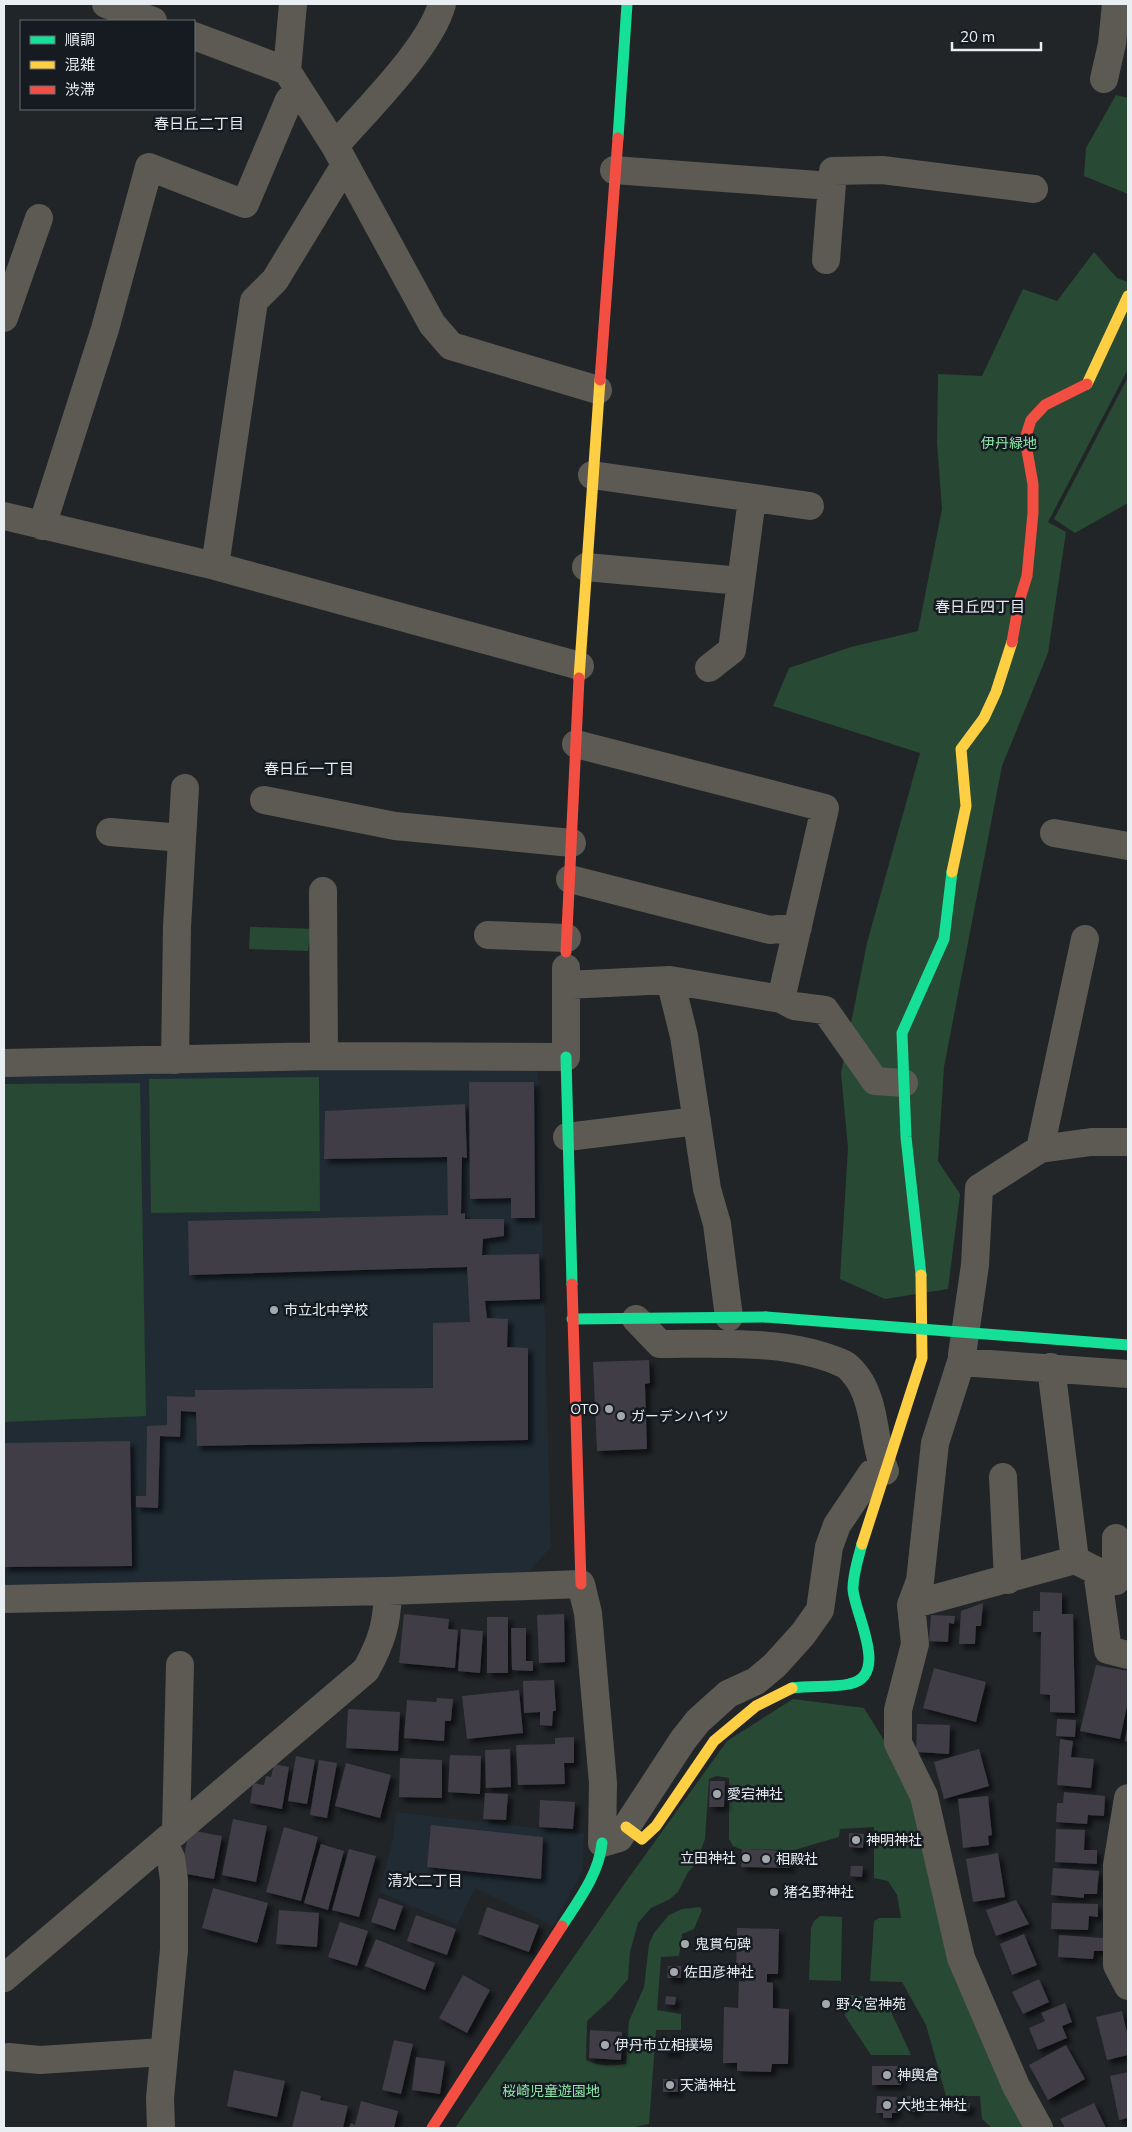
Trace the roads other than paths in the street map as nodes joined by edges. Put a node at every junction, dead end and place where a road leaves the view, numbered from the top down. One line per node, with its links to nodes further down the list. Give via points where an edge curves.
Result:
1 (106, 4): 6 (street)
2 (293, 4): 9 (street)
3 (442, 4): 10 (street, via 438,18)
4 (627, 4): 11 (street)
5 (1116, 4): 8 (street)
6 (150, 20)
7 (195, 36): 9 (street)
8 (1104, 80)
9 (293, 82): 10 (street); 23 (street, via 245,204 149,167 106,328)
10 (340, 156): 18 (street, via 432,324 451,346); 24 (street, via 274,280 254,301)
11 (614, 170): 12 (street); 18 (street)
12 (832, 186): 13 (street, via 833,171 882,170 1007,177); 15 (street)
13 (1034, 189)
14 (39, 218): 17 (street)
15 (826, 260)
16 (1128, 296): 50 (street, via 1088,384 1045,404 1031,420 1025,439 1034,484 1027,576 1012,644 996,692 984,718 961,750 966,806 950,878 944,939 902,1033)
17 (4, 318)
18 (598, 390): 19 (street)
19 (592, 475): 20 (street); 25 (street)
20 (752, 499): 21 (street); 26 (street)
21 (810, 506)
22 (4, 516): 23 (street)
23 (42, 526): 24 (street)
24 (215, 566): 27 (street)
25 (586, 566): 26 (street); 27 (street)
26 (741, 581): 28 (street, via 732,650)
27 (580, 666): 29 (street)
28 (709, 668)
29 (576, 744): 35 (street); 39 (street, via 825,808)
30 (186, 788): 34 (street)
31 (264, 800): 35 (street, via 395,826)
32 (110, 832): 34 (street)
33 (1054, 832): 36 (street, via 1086,847)
34 (182, 838): 48 (street)
35 (572, 843): 37 (street)
36 (1128, 846)
37 (570, 879): 39 (street, via 770,930); 42 (street)
38 (323, 891): 46 (street)
39 (798, 928): 45 (street)
40 (488, 936): 42 (street)
41 (1085, 939): 54 (street)
42 (567, 945): 44 (street)
43 (670, 980): 44 (street); 45 (street); 51 (street, via 684,1036)
44 (566, 985): 47 (street)
45 (781, 999): 50 (street, via 794,1006 826,1010 875,1081)
46 (324, 1056): 47 (street); 48 (street)
47 (566, 1057): 52 (street)
48 (174, 1060): 49 (street)
49 (4, 1063)
50 (904, 1084): 62 (street, via 906,1137 923,1292 922,1358)
51 (697, 1121): 52 (street); 55 (street, via 707,1189 717,1224)
52 (567, 1137): 56 (street)
53 (1128, 1142): 54 (street, via 1091,1142)
54 (1040, 1149): 59 (street, via 979,1188 975,1265)
55 (728, 1317): 57 (street); 58 (street, bridge, via 766,1317)
56 (572, 1319): 57 (street); 67 (street)
57 (636, 1319): 62 (street, via 660,1344 758,1344 846,1364 863,1386)
58 (1128, 1345)
59 (961, 1362): 60 (street); 71 (street, via 935,1443 920,1581)
60 (1051, 1367): 61 (street); 65 (street)
61 (1128, 1374)
62 (885, 1471): 75 (street, via 872,1473 840,1519 829,1547 820,1610 803,1634 762,1676 728,1694 698,1722); 75 (street, via 855,1568 855,1604 868,1638 868,1670 861,1680 850,1684 790,1688 756,1706 714,1741 682,1791 642,1839)
63 (1003, 1477): 66 (street)
64 (1116, 1538): 68 (street, via 1116,1580)
65 (1076, 1560): 66 (street); 68 (street, via 1097,1571)
66 (1008, 1580): 71 (street)
67 (581, 1584): 69 (street); 77 (street, via 588,1613 603,1783)
68 (1099, 1584): 72 (street, via 1108,1650)
69 (388, 1591): 70 (street); 76 (street, via 387,1620 381,1643 366,1670)
70 (4, 1599)
71 (911, 1605): 84 (street, via 915,1644 898,1710 898,1743 924,1796 961,1958 1016,2086)
72 (1128, 1655)
73 (180, 1665): 76 (street)
74 (1128, 1798): 79 (street, via 1117,1865 1117,1965)
75 (626, 1827): 77 (street, via 619,1838)
76 (170, 1838): 78 (street); 80 (street, via 174,1950)
77 (602, 1843): 83 (street, via 601,1855 589,1884)
78 (4, 1978)
79 (1128, 1986)
80 (163, 2052): 81 (street, via 40,2060); 82 (street)
81 (8, 2057)
82 (162, 2128)
83 (432, 2128)
84 (1039, 2128)

